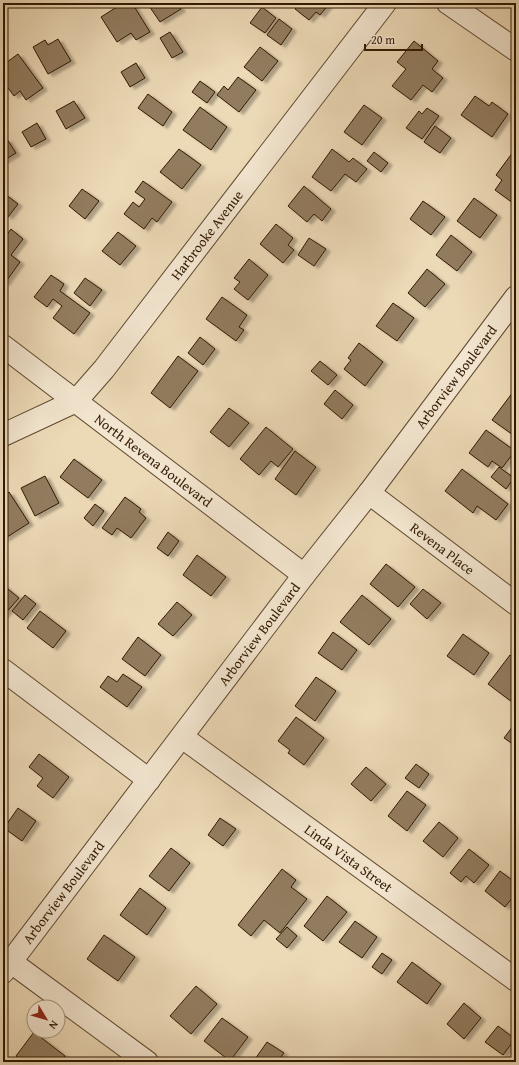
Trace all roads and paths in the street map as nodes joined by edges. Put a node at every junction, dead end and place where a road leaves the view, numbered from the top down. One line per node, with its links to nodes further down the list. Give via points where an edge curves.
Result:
1 (385, 3): 6 (street, Harbrooke Avenue, via 104,369)
2 (448, 3): 3 (street)
3 (516, 50)
4 (516, 296): 8 (street, Arborview Boulevard)
5 (3, 346): 6 (street, North Revena Boulevard)
6 (76, 401): 7 (street, Harbrooke Avenue); 9 (street, North Revena Boulevard)
7 (3, 435)
8 (368, 492): 9 (street, Arborview Boulevard); 10 (street, Revena Place)
9 (304, 575): 12 (street, Arborview Boulevard)
10 (516, 604)
11 (3, 670): 13 (street)
12 (182, 737): 13 (street, Arborview Boulevard); 15 (street, Linda Vista Street)
13 (149, 780): 14 (street, Arborview Boulevard)
14 (7, 967): 16 (street)
15 (516, 980)
16 (147, 1062)

